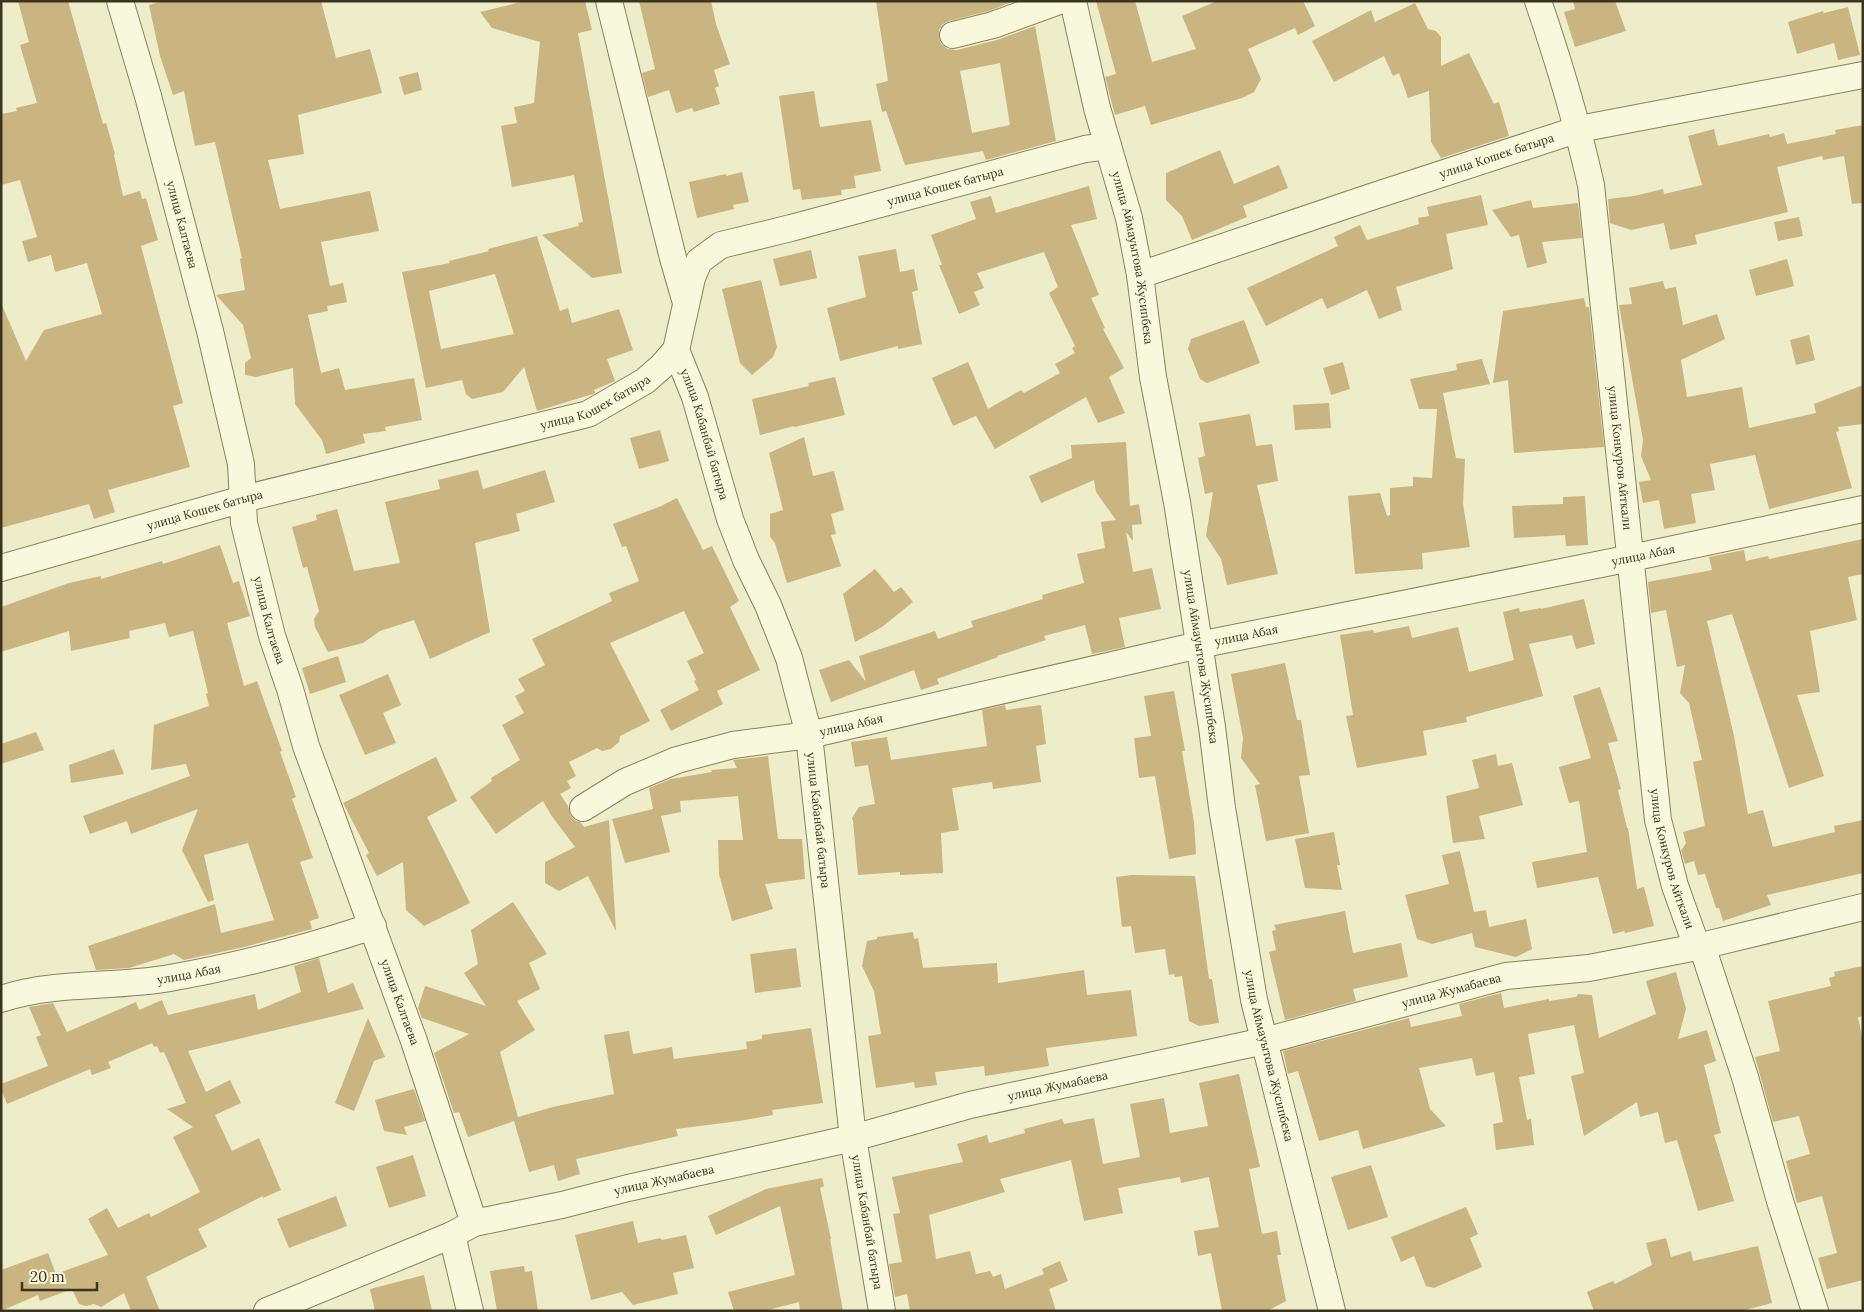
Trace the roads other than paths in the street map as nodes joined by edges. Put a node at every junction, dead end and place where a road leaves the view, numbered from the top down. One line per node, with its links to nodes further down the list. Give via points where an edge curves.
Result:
1 (120, 1): 13 (street, улица Калтаева, via 210,331 241,464)
2 (609, 1): 11 (street)
3 (1059, 1): 6 (street, via 993,25)
4 (1072, 1): 9 (street, улица Аймауытова Жусипбека)
5 (1538, 1): 8 (street, улица Конкуров Айткали)
6 (953, 35)
7 (1863, 75): 8 (street, улица Кошек батыра)
8 (1579, 129): 10 (street, улица Кошек батыра); 15 (street, улица Конкуров Айткали, via 1592,185)
9 (1108, 146): 10 (street, улица Аймауытова Жусипбека, via 1129,218); 11 (street, улица Кошек батыра, via 1085,149 721,246 699,261)
10 (1140, 275): 17 (street, улица Аймауытова Жусипбека)
11 (686, 305): 12 (street, улица Кошек батыра)
12 (676, 350): 13 (street, улица Кошек батыра, via 645,381 588,414); 18 (street, улица Кабанбай батыра, via 695,397 730,519 789,658)
13 (243, 499): 16 (street, улица Кошек батыра); 21 (street, улица Калтаева, via 244,523 272,636 330,816)
14 (1863, 509): 15 (street, улица Абая)
15 (1631, 558): 17 (street, улица Абая); 22 (street, улица Конкуров Айткали, via 1658,820 1675,886)
16 (1, 568)
17 (1199, 645): 18 (street, улица Абая); 24 (street, улица Аймауытова Жусипбека, via 1240,922)
18 (809, 735): 19 (street, улица Абая, via 733,745 677,760 625,782); 25 (street, улица Кабанбай батыра)
19 (583, 808)
20 (1863, 906): 22 (street, улица Жумабаева)
21 (373, 926): 23 (street, улица Абая, via 323,942 170,978 49,988); 26 (street, улица Калтаева, via 414,1041)
22 (1699, 947): 24 (street, улица Жумабаева, via 1589,968 1506,976); 31 (street, улица Конкуров Айткали, via 1744,1077)
23 (1, 999)
24 (1264, 1041): 25 (street, улица Жумабаева, via 970,1105); 30 (street, улица Аймауытова Жусипбека)
25 (854, 1138): 26 (street, улица Жумабаева, via 628,1188); 29 (street, улица Кабанбай батыра)
26 (463, 1229): 27 (street, улица Жумабаева); 28 (street, улица Калтаева)
27 (267, 1311)
28 (470, 1311)
29 (882, 1311)
30 (1332, 1311)
31 (1815, 1311)

